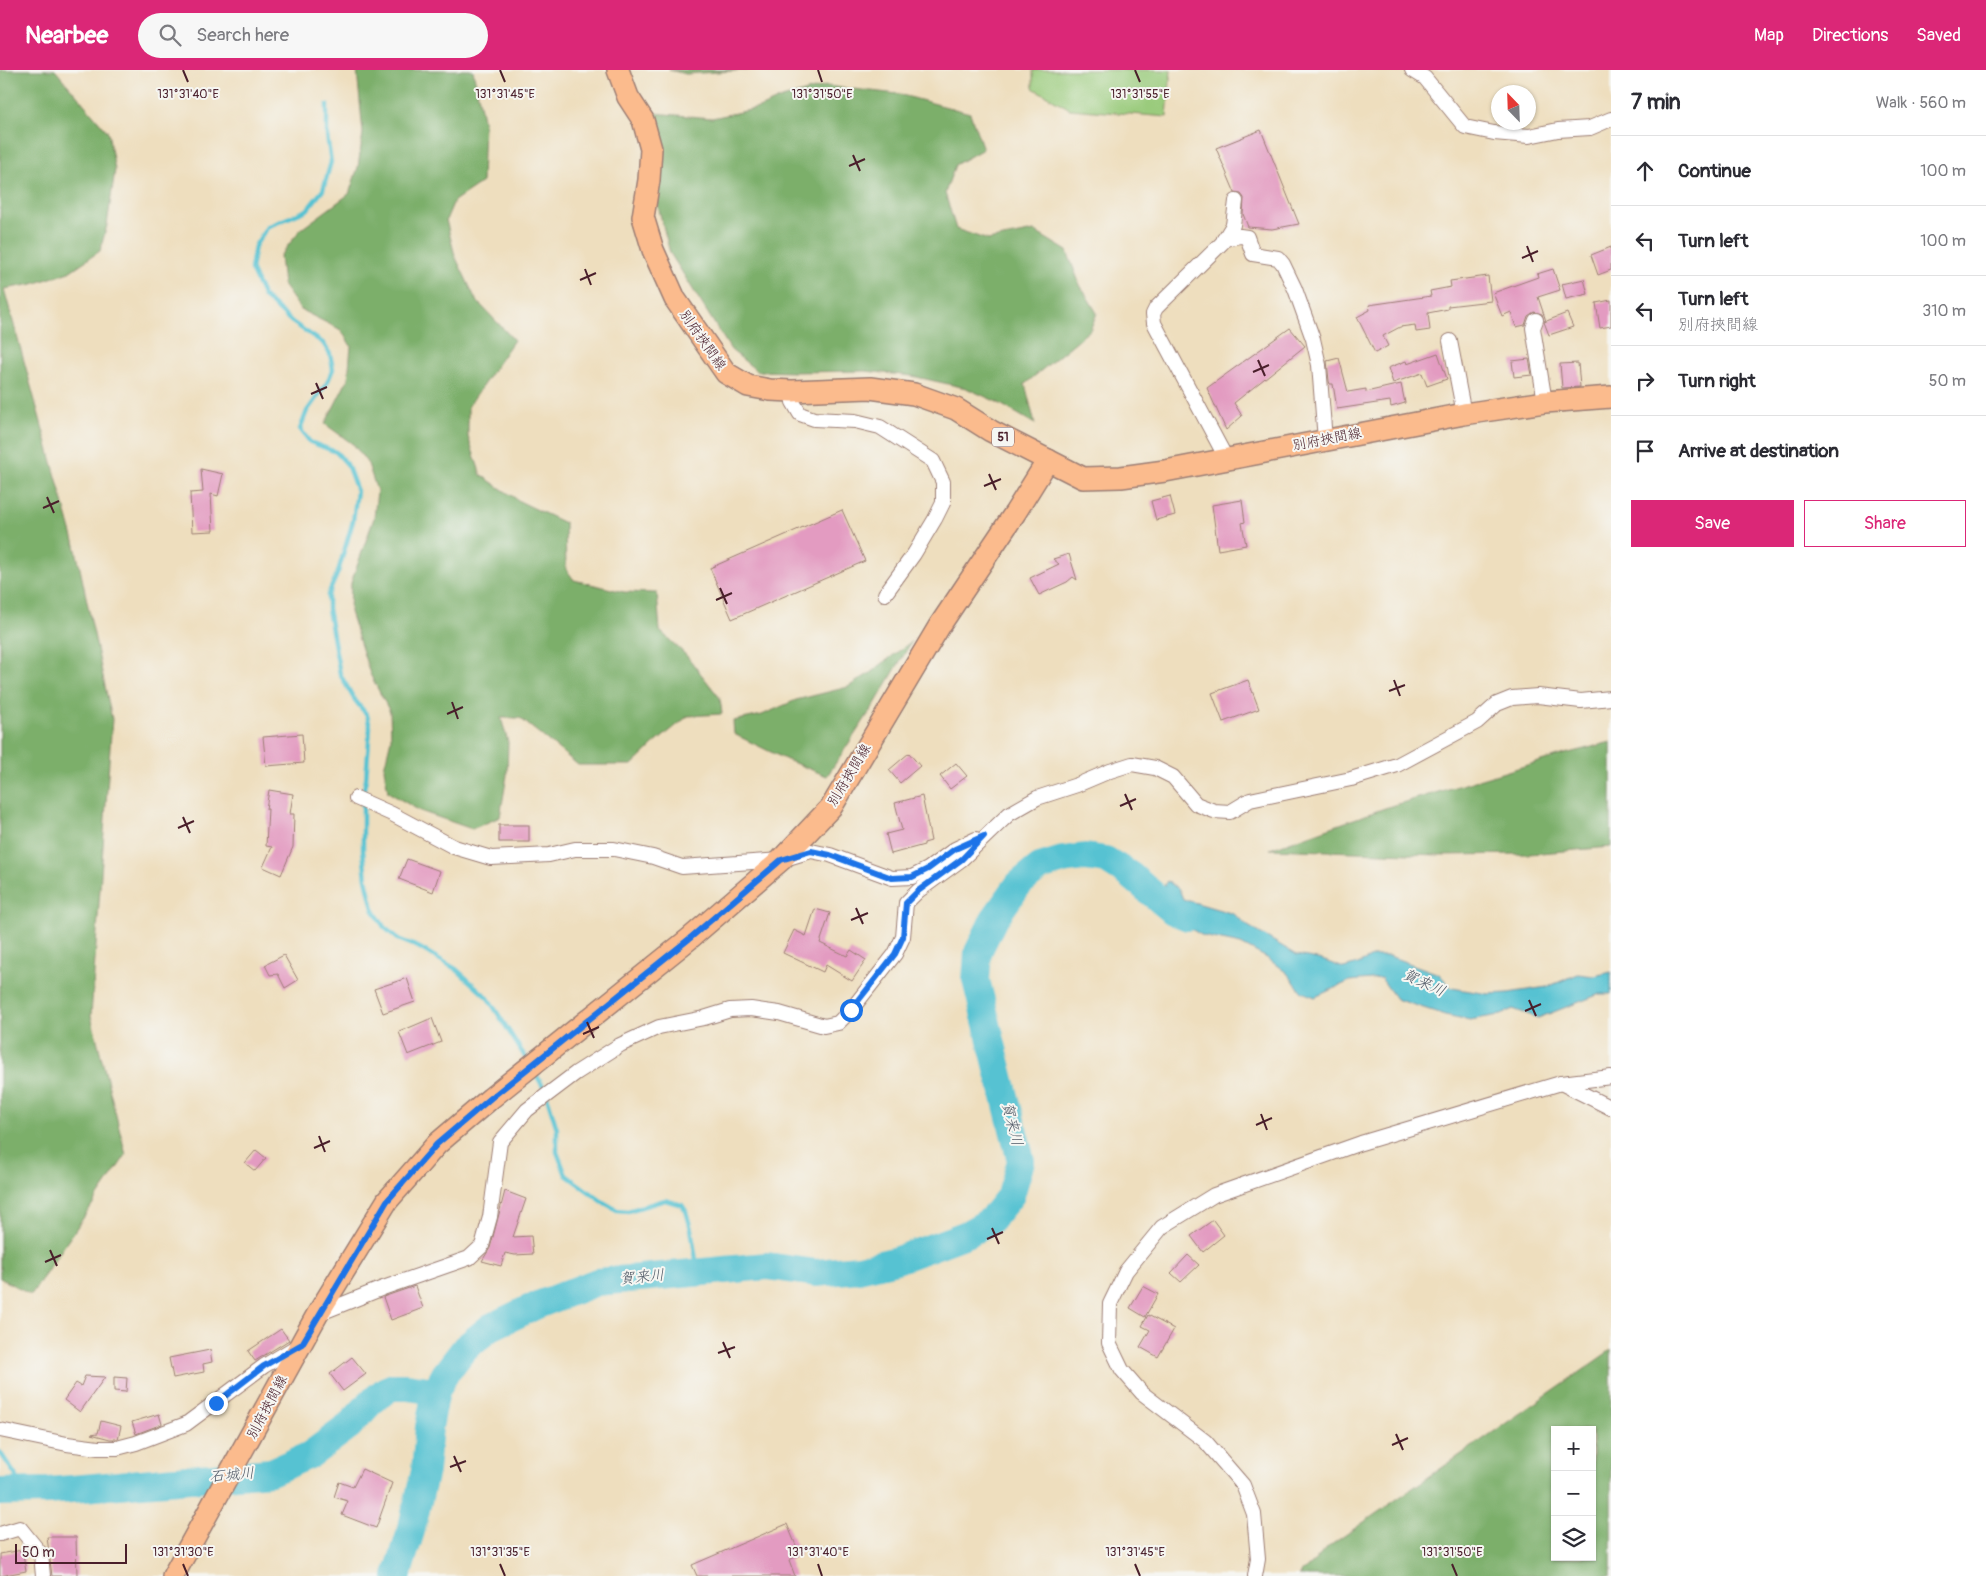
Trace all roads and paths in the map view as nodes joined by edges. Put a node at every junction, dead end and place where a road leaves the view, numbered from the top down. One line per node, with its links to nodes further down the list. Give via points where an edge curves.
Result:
1 (618, 70): 8 (main road, 別府挾間線 / 51, via 628,97 643,120 651,149 643,217 653,250 675,299 726,373 748,386)
2 (1412, 70): 3 (street, via 1425,78 1466,127 1494,134 1529,136 1590,128)
3 (1611, 119)
4 (1236, 201): 5 (street, via 1233,225)
5 (1224, 239): 12 (street, via 1247,237 1253,254 1278,258 1283,264 1307,322 1319,365); 13 (street, via 1153,314 1154,323)
6 (1536, 320): 10 (street, via 1533,328)
7 (1450, 341): 11 (street)
8 (792, 391): 14 (main road, 別府挾間線 / 51, via 870,388 914,394 956,409); 15 (street, via 793,402 800,414 814,419 855,421 880,427 933,461 943,482 943,503 935,519)
9 (1611, 397): 10 (main road, 別府挾間線 / 51)
10 (1545, 402): 11 (main road, 別府挾間線 / 51)
11 (1464, 414): 12 (main road, 別府挾間線 / 51)
12 (1325, 440): 13 (main road, 別府挾間線 / 51)
13 (1226, 458): 14 (main road, 別府挾間線 / 51, via 1120,478 1083,478)
14 (1048, 460): 19 (main road, 別府挾間線, via 940,625 832,806)
15 (885, 594)
16 (1611, 698): 18 (street, via 1581,701 1538,696 1512,698 1497,704 1477,722 1397,765 1351,779 1250,800 1230,812 1214,811 1196,804 1172,777 1155,768 1132,764 1037,798 1009,814)
17 (356, 798): 19 (street, via 454,847 491,858 549,855 575,849 614,850 653,857 682,867)
18 (984, 836): 19 (street, via 955,849 912,877 892,878 811,851); 23 (street, via 962,859 906,903 903,937 895,954 838,1023 824,1026 779,1013 730,1010 659,1027 620,1046 576,1073 527,1110 500,1142 490,1217 482,1246 469,1258)
19 (781, 860): 23 (main road, 別府挾間線, via 437,1144 387,1201)
20 (1611, 1077): 21 (street)
21 (1561, 1084): 22 (street); 29 (street, via 1361,1143 1214,1195 1162,1227 1126,1270 1110,1304 1110,1343 1122,1370 1142,1393 1205,1441 1243,1485 1254,1514 1258,1559)
22 (1611, 1108)
23 (317, 1314): 24 (main road, 別府挾間線)
24 (302, 1344): 25 (street, via 264,1366 186,1424 136,1444 98,1448); 28 (main road, 別府挾間線)
25 (0, 1430)
26 (0, 1534): 27 (street, via 20,1528 41,1554)
27 (43, 1576)
28 (173, 1576)
29 (1255, 1576)

